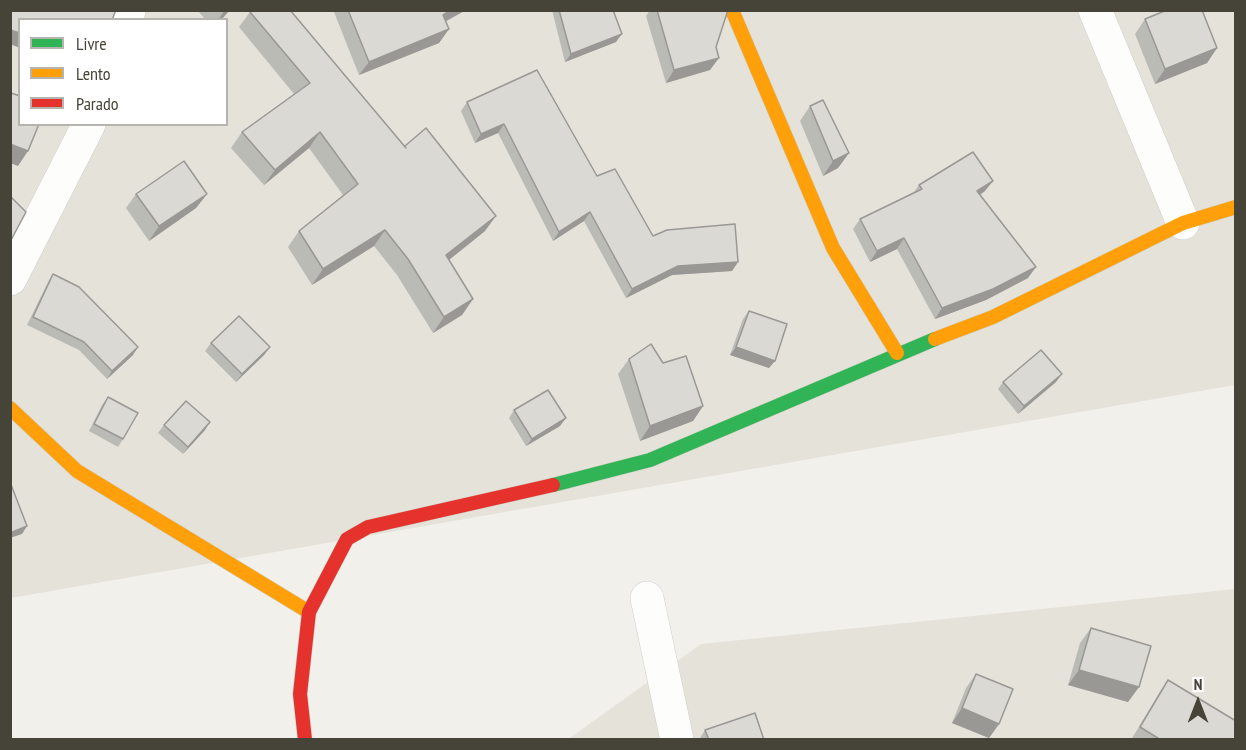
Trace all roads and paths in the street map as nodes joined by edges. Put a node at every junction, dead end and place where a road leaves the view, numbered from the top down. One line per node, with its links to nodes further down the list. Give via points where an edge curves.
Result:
1 (732, 10): 7 (street, via 833,248)
2 (1095, 10): 5 (street)
3 (88, 126): 6 (street)
4 (1236, 207): 5 (street)
5 (1183, 223): 7 (street, via 993,317)
6 (10, 279)
7 (897, 353): 10 (street, via 650,460 368,526 347,539)
8 (10, 408): 10 (street, via 77,471)
9 (647, 598): 12 (street)
10 (309, 612): 11 (street, via 300,694)
11 (305, 740)
12 (677, 740)

